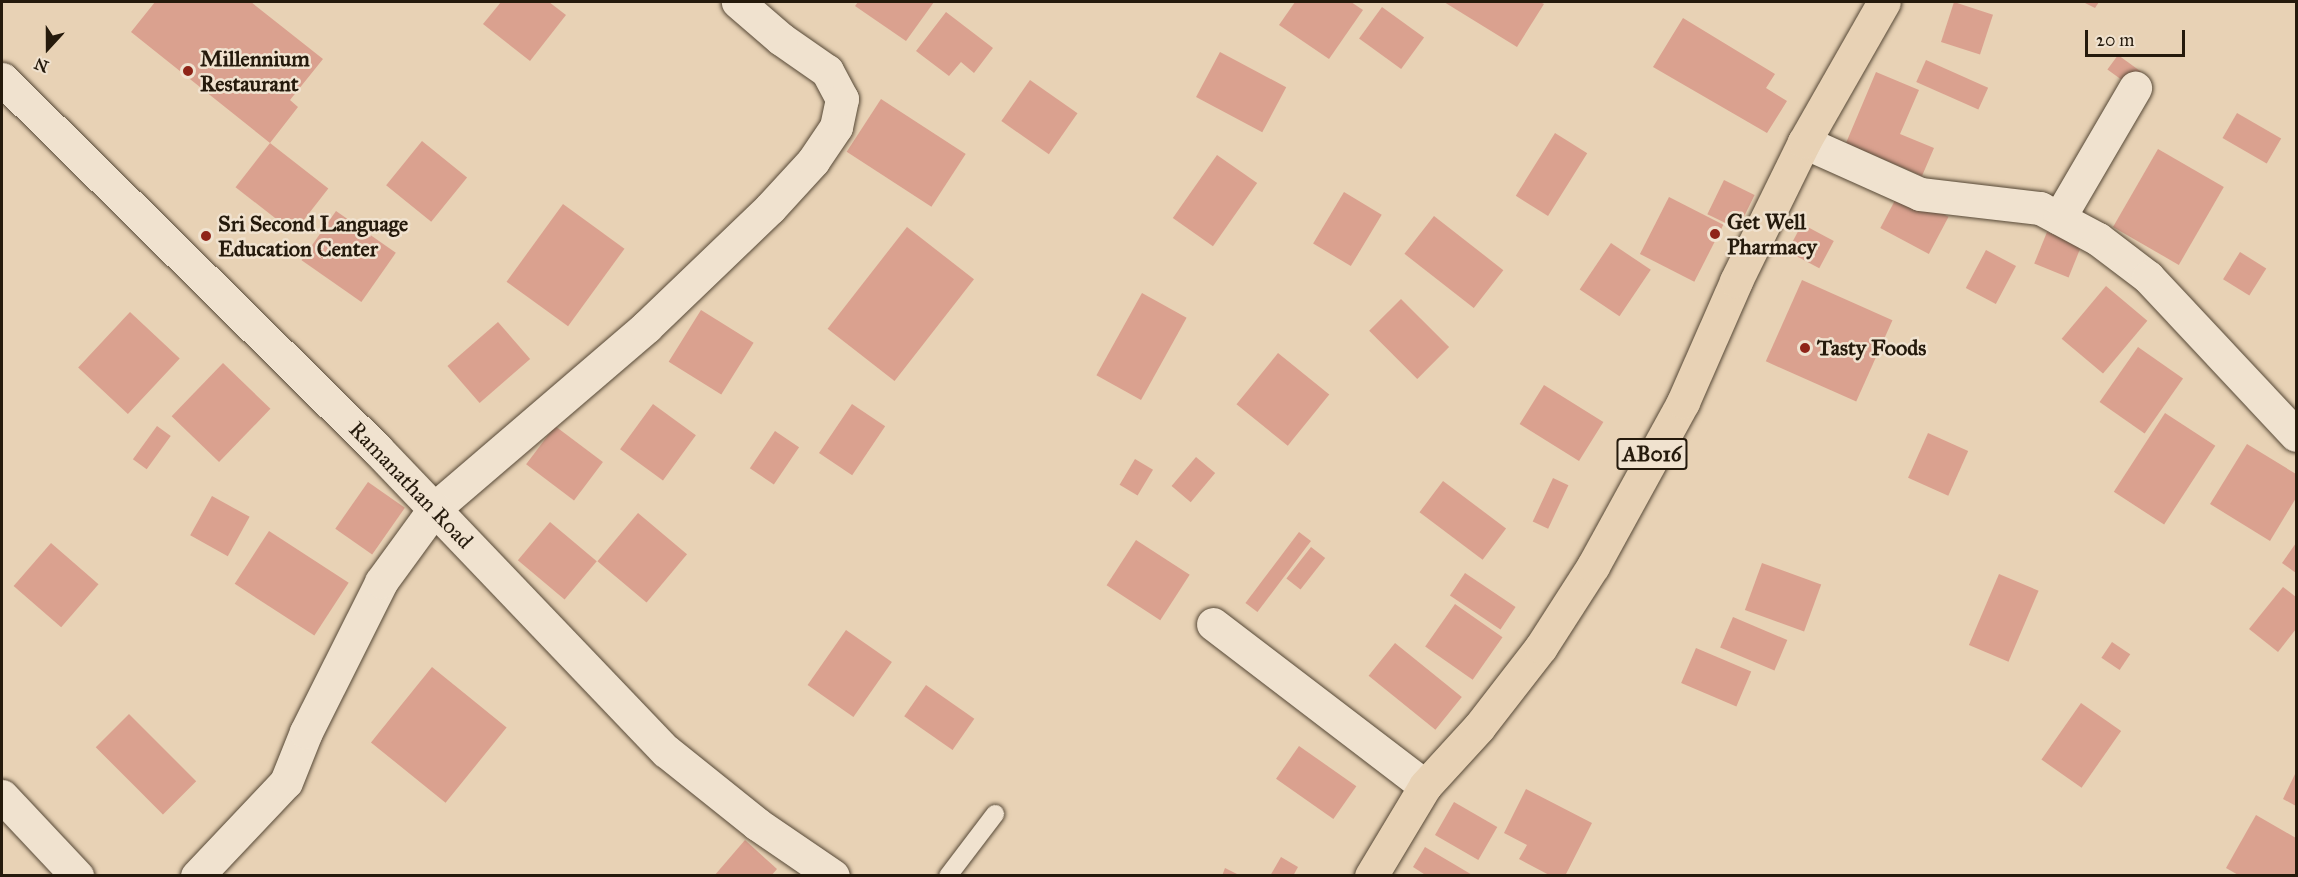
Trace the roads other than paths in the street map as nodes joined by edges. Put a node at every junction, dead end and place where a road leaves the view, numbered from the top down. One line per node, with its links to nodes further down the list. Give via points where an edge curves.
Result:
1 (738, 2): 8 (street, via 827,71 842,99 836,127 813,161 770,208 646,327)
2 (1884, 2): 5 (main road, AB016)
3 (2, 79): 8 (street, Ramanathan Road)
4 (2136, 88): 6 (street)
5 (1804, 142): 6 (street, via 1920,194 2040,208); 10 (main road, AB016, via 1736,281 1683,402 1593,566 1541,647 1479,727)
6 (2058, 218): 7 (street, via 2098,239 2148,277)
7 (2296, 435)
8 (435, 508): 14 (street, via 381,582 306,732 286,782); 15 (street, Ramanathan Road, via 666,751 757,824)
9 (1213, 624): 10 (street)
10 (1425, 786): 17 (main road, AB016)
11 (2, 796): 13 (street)
12 (995, 814): 16 (lane)
13 (77, 876)
14 (197, 876)
15 (832, 876)
16 (948, 876)
17 (1371, 876)

